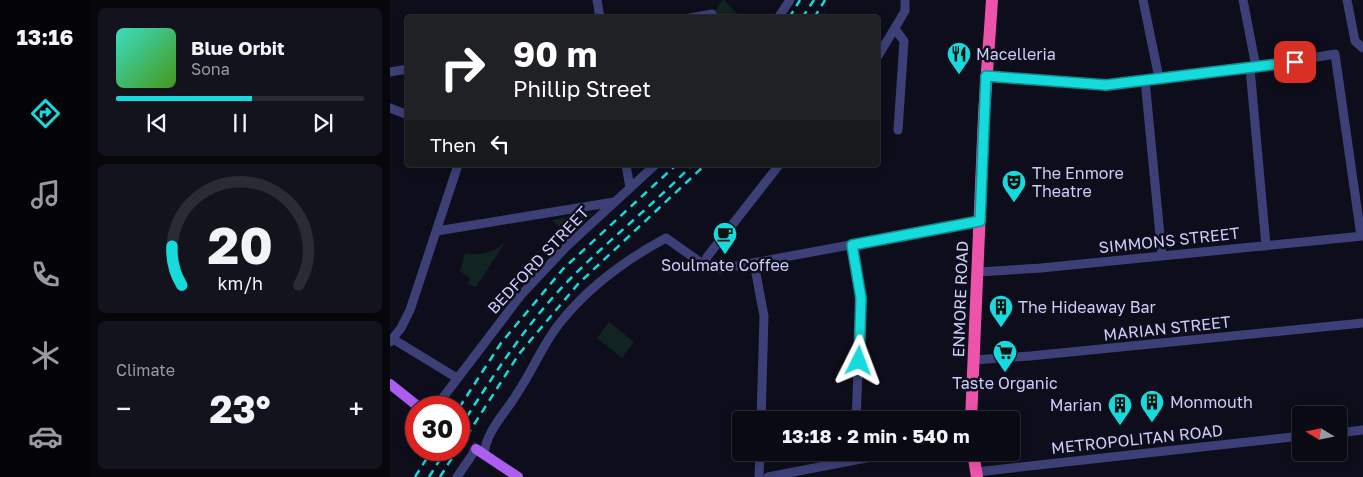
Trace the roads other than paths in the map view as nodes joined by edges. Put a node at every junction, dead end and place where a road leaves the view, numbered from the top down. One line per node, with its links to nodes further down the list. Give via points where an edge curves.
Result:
1 (597, 0): 9 (street)
2 (790, 0): 11 (street)
3 (905, 0): 12 (street, via 905,11)
4 (992, 0): 18 (highway, ENMORE ROAD)
5 (1144, 0): 19 (street)
6 (1243, 0): 15 (street)
7 (1347, 0): 13 (street, via 1355,41)
8 (712, 14): 10 (street)
9 (600, 15)
10 (706, 15)
11 (780, 15)
12 (895, 29): 14 (street); 23 (street, via 904,41)
13 (1363, 48)
14 (880, 53)
15 (1253, 67): 19 (street); 32 (street, via 1335,54); 34 (street)
16 (405, 70): 17 (street)
17 (390, 72)
18 (986, 76): 20 (street, via 1090,85); 30 (highway, ENMORE ROAD)
19 (1160, 78): 20 (street)
20 (1145, 80): 35 (street)
21 (390, 108): 22 (street)
22 (405, 114)
23 (898, 130)
24 (457, 167): 31 (street)
25 (626, 167): 28 (street)
26 (653, 167): 28 (street, BEDFORD STREET)
27 (778, 167): 36 (street)
28 (630, 188): 29 (street, BEDFORD STREET)
29 (615, 202): 31 (street); 42 (street, BEDFORD STREET, via 521,295)
30 (980, 221): 33 (street); 38 (highway, ENMORE ROAD)
31 (437, 231): 40 (street, via 410,310)
32 (1362, 236): 34 (street, SIMMONS STREET)
33 (852, 245): 37 (street); 47 (street, via 861,298)
34 (1266, 246): 35 (street, SIMMONS STREET)
35 (1162, 256): 38 (street, SIMMONS STREET)
36 (704, 264): 37 (street, via 720,269); 52 (street, via 666,238 630,258 594,288 558,325)
37 (754, 264): 46 (street, via 764,316)
38 (978, 272): 41 (highway, ENMORE ROAD)
39 (1363, 323): 41 (street, MARIAN STREET)
40 (392, 341): 42 (street)
41 (974, 360): 48 (highway, ENMORE ROAD)
42 (457, 378): 45 (street, BEDFORD STREET)
43 (390, 384): 44 (main road)
44 (405, 396)
45 (444, 396)
46 (761, 411)
47 (856, 411)
48 (971, 411)
49 (1363, 430): 50 (street)
50 (1348, 432)
51 (1292, 437): 56 (street, METROPOLITAN ROAD)
52 (480, 452): 57 (street); 58 (main road)
53 (760, 461): 59 (street)
54 (834, 461): 60 (street)
55 (975, 461): 56 (highway)
56 (977, 474)
57 (457, 477)
58 (518, 477)
59 (759, 477)
60 (768, 477)

